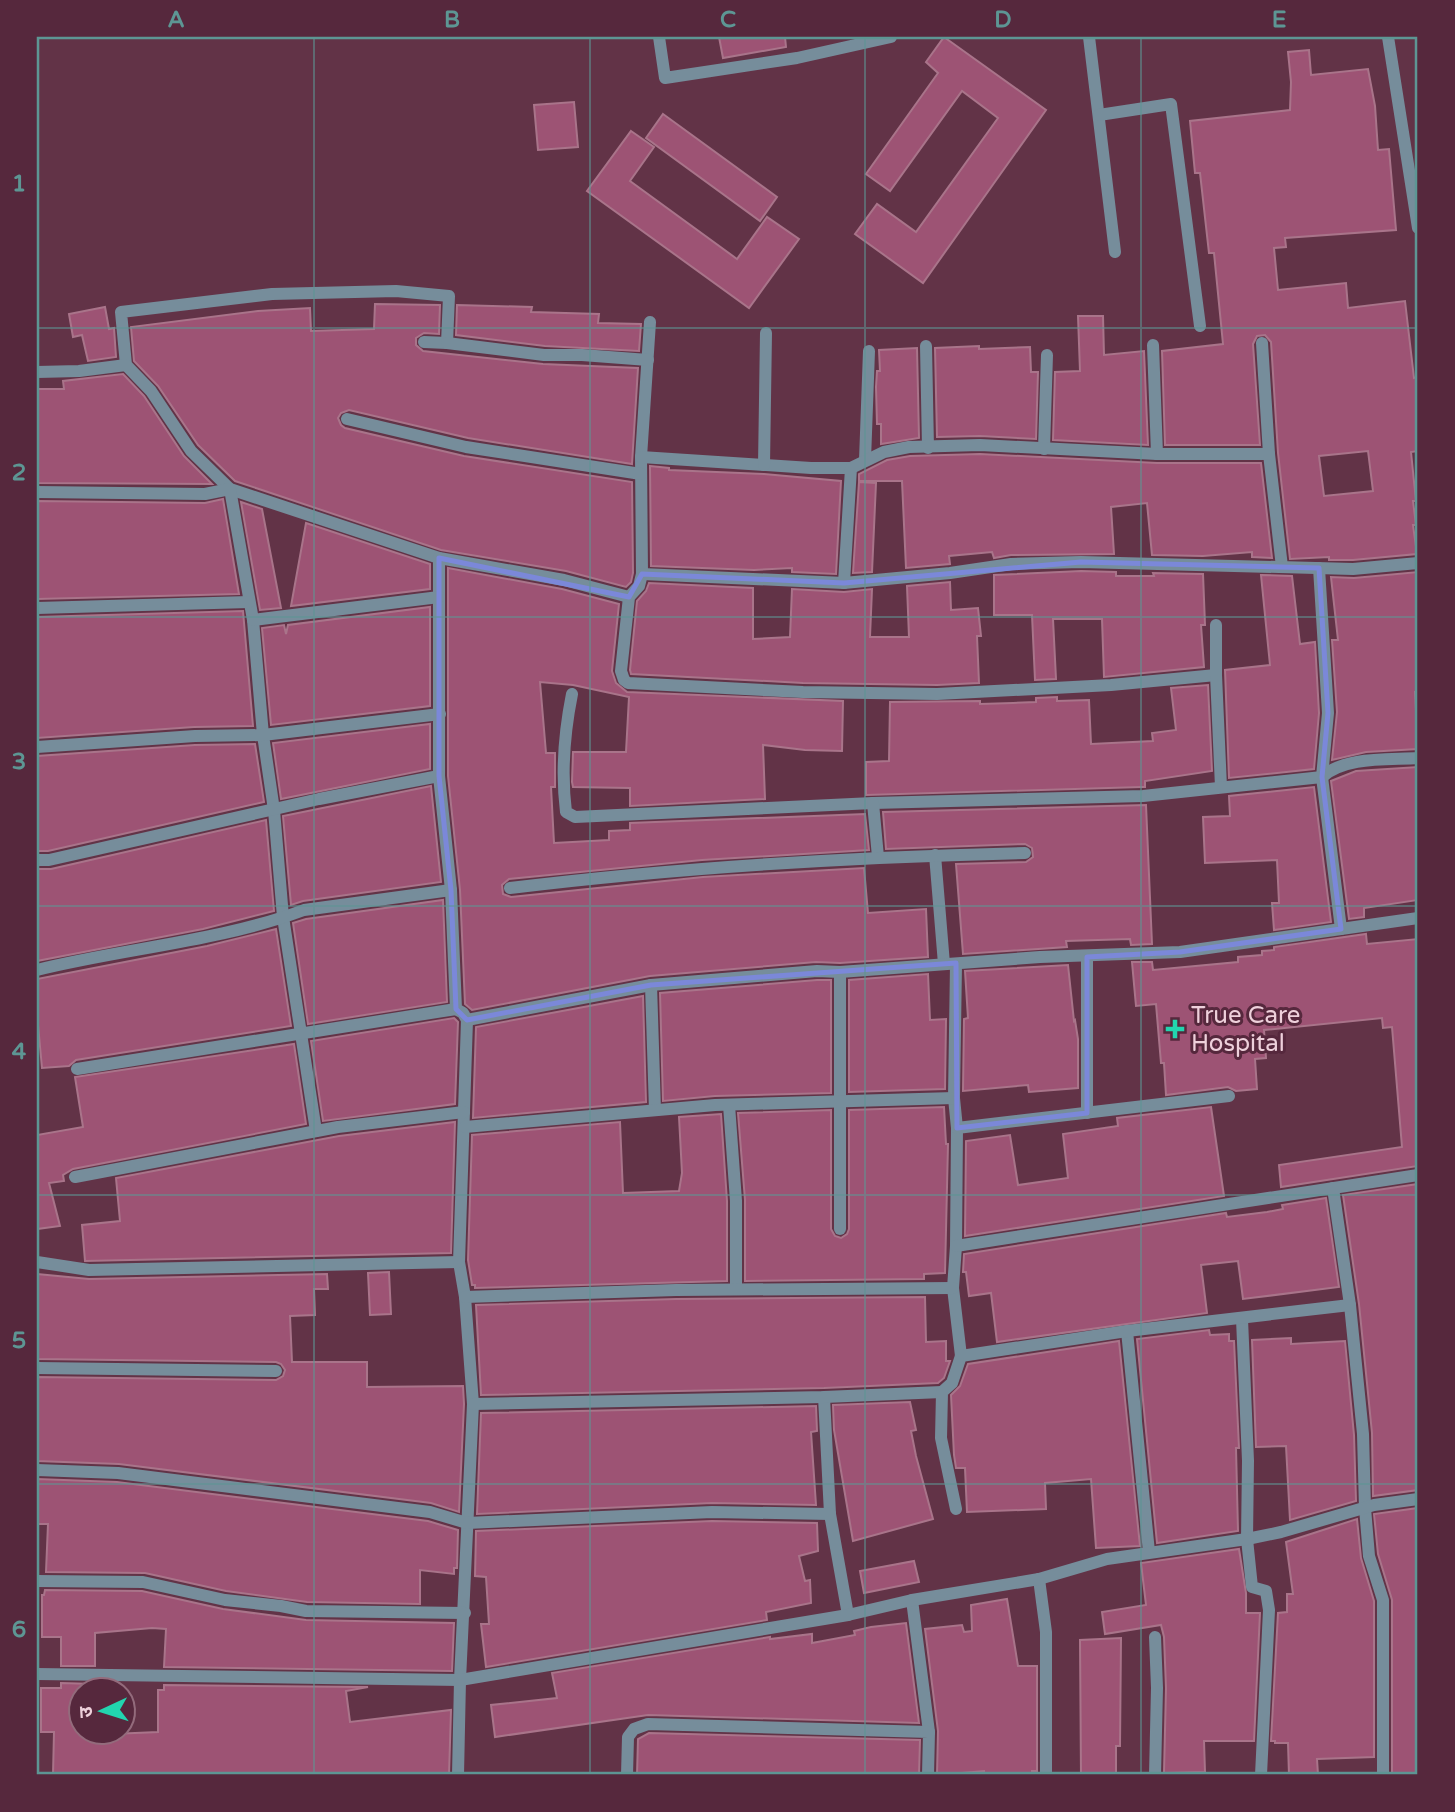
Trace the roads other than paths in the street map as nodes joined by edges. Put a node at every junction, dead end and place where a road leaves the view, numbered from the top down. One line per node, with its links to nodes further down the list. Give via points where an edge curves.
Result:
1 (659, 37): 2 (street, via 665,78 797,58)
2 (891, 37)
3 (1089, 37): 5 (street)
4 (1388, 37): 6 (street)
5 (1099, 115): 7 (street); 9 (street, via 1171,104)
6 (1418, 228)
7 (1115, 252)
8 (650, 322): 18 (street)
9 (1200, 326)
10 (766, 333): 28 (street)
11 (425, 342): 12 (street)
12 (447, 343): 18 (street); 19 (street, via 449,296 396,291 272,294 121,312)
13 (1262, 343): 25 (street)
14 (1153, 345): 24 (street)
15 (926, 346): 22 (street)
16 (869, 351): 27 (street)
17 (1047, 355): 23 (street)
18 (648, 360): 26 (street)
19 (126, 365): 20 (street); 31 (street, via 151,391 191,451)
20 (37, 372)
21 (347, 419): 30 (street, via 466,447)
22 (928, 448): 23 (street); 27 (street, via 909,447)
23 (1045, 449): 24 (street)
24 (1157, 454): 25 (street)
25 (1269, 454): 35 (street)
26 (641, 457): 28 (street); 30 (street)
27 (865, 460): 29 (street)
28 (764, 465): 29 (street)
29 (851, 468): 38 (street)
30 (641, 474): 37 (street)
31 (230, 489): 32 (street, via 205,494); 33 (street); 41 (street)
32 (37, 492)
33 (439, 558): 39 (street); 40 (street, via 564,580)
34 (1418, 563): 36 (street)
35 (1282, 567): 36 (street); 38 (street, via 1011,564)
36 (1319, 568): 52 (street, via 1328,713)
37 (642, 574): 38 (street); 40 (street)
38 (844, 583)
39 (439, 597): 43 (street); 47 (street)
40 (629, 597): 45 (street, via 621,671 624,680 635,685 937,694)
41 (249, 602): 42 (street); 43 (street)
42 (37, 608)
43 (253, 620): 48 (street)
44 (1216, 625): 45 (street)
45 (1216, 675): 53 (street)
46 (572, 694): 54 (street, via 562,771 566,812 575,817)
47 (440, 714): 48 (street); 51 (street)
48 (263, 735): 49 (street); 55 (street)
49 (37, 747)
50 (1418, 758): 52 (street, via 1362,762 1332,768)
51 (439, 776): 55 (street); 61 (street)
52 (1322, 777): 53 (street); 64 (street)
53 (1221, 787): 54 (street, via 1143,796)
54 (873, 803): 58 (street)
55 (274, 810): 59 (street); 62 (street)
56 (1025, 853): 57 (street)
57 (935, 855): 58 (street); 66 (street)
58 (878, 857): 60 (street)
59 (37, 860)
60 (510, 888)
61 (451, 890): 62 (street, via 304,909); 70 (street)
62 (283, 918): 67 (street); 72 (street)
63 (1418, 918): 64 (street)
64 (1341, 929): 65 (street, via 1180,952)
65 (1087, 957): 66 (street); 80 (street)
66 (950, 964): 68 (street); 75 (street)
67 (37, 970)
68 (840, 972): 69 (street); 76 (street)
69 (651, 985): 71 (street); 78 (street)
70 (456, 1009): 71 (street); 72 (street)
71 (467, 1020): 79 (street)
72 (301, 1032): 73 (street); 83 (street)
73 (77, 1069)
74 (1229, 1096): 80 (street)
75 (954, 1098): 76 (street); 82 (street)
76 (839, 1100): 77 (street); 87 (street)
77 (729, 1105): 78 (street); 92 (street)
78 (655, 1110): 81 (street)
79 (464, 1112): 81 (street); 83 (street)
80 (1087, 1113): 82 (street)
81 (465, 1127): 90 (street)
82 (957, 1128): 88 (street)
83 (316, 1131): 85 (street)
84 (1418, 1175): 86 (street)
85 (75, 1177)
86 (1334, 1188): 88 (street); 94 (street)
87 (840, 1229)
88 (956, 1246): 91 (street)
89 (37, 1262): 90 (street, via 89,1270)
90 (459, 1262): 93 (street)
91 (953, 1288): 92 (street); 97 (street)
92 (736, 1289): 93 (street)
93 (465, 1297): 102 (street)
94 (1350, 1304): 95 (street); 105 (street)
95 (1242, 1318): 96 (street); 109 (street)
96 (1127, 1331): 97 (street); 110 (street)
97 (961, 1356): 100 (street, via 952,1383)
98 (37, 1368): 99 (street)
99 (276, 1371)
100 (942, 1392): 101 (street); 106 (street, via 940,1438)
101 (824, 1397): 102 (street); 107 (street)
102 (473, 1405): 108 (street)
103 (37, 1470): 108 (street, via 118,1473 430,1512)
104 (1418, 1499): 105 (street)
105 (1365, 1508): 109 (street); 126 (street, via 1369,1556 1383,1600)
106 (956, 1509)
107 (830, 1514): 108 (street, via 712,1512); 115 (street)
108 (467, 1523): 114 (street)
109 (1247, 1539): 110 (street); 125 (street, via 1252,1587 1266,1591 1269,1610)
110 (1149, 1552): 111 (street)
111 (1039, 1579): 113 (street); 123 (street, via 1046,1632)
112 (37, 1581): 114 (street, via 143,1582 306,1611)
113 (912, 1600): 115 (street); 119 (street)
114 (465, 1613): 118 (street)
115 (848, 1615): 118 (street)
116 (1155, 1637): 124 (street)
117 (37, 1674): 118 (street)
118 (460, 1680): 120 (street)
119 (929, 1732): 121 (street, via 648,1724 628,1737); 122 (street)
120 (458, 1775)
121 (627, 1775)
122 (928, 1775)
123 (1046, 1775)
124 (1155, 1775)
125 (1261, 1775)
126 (1383, 1775)

